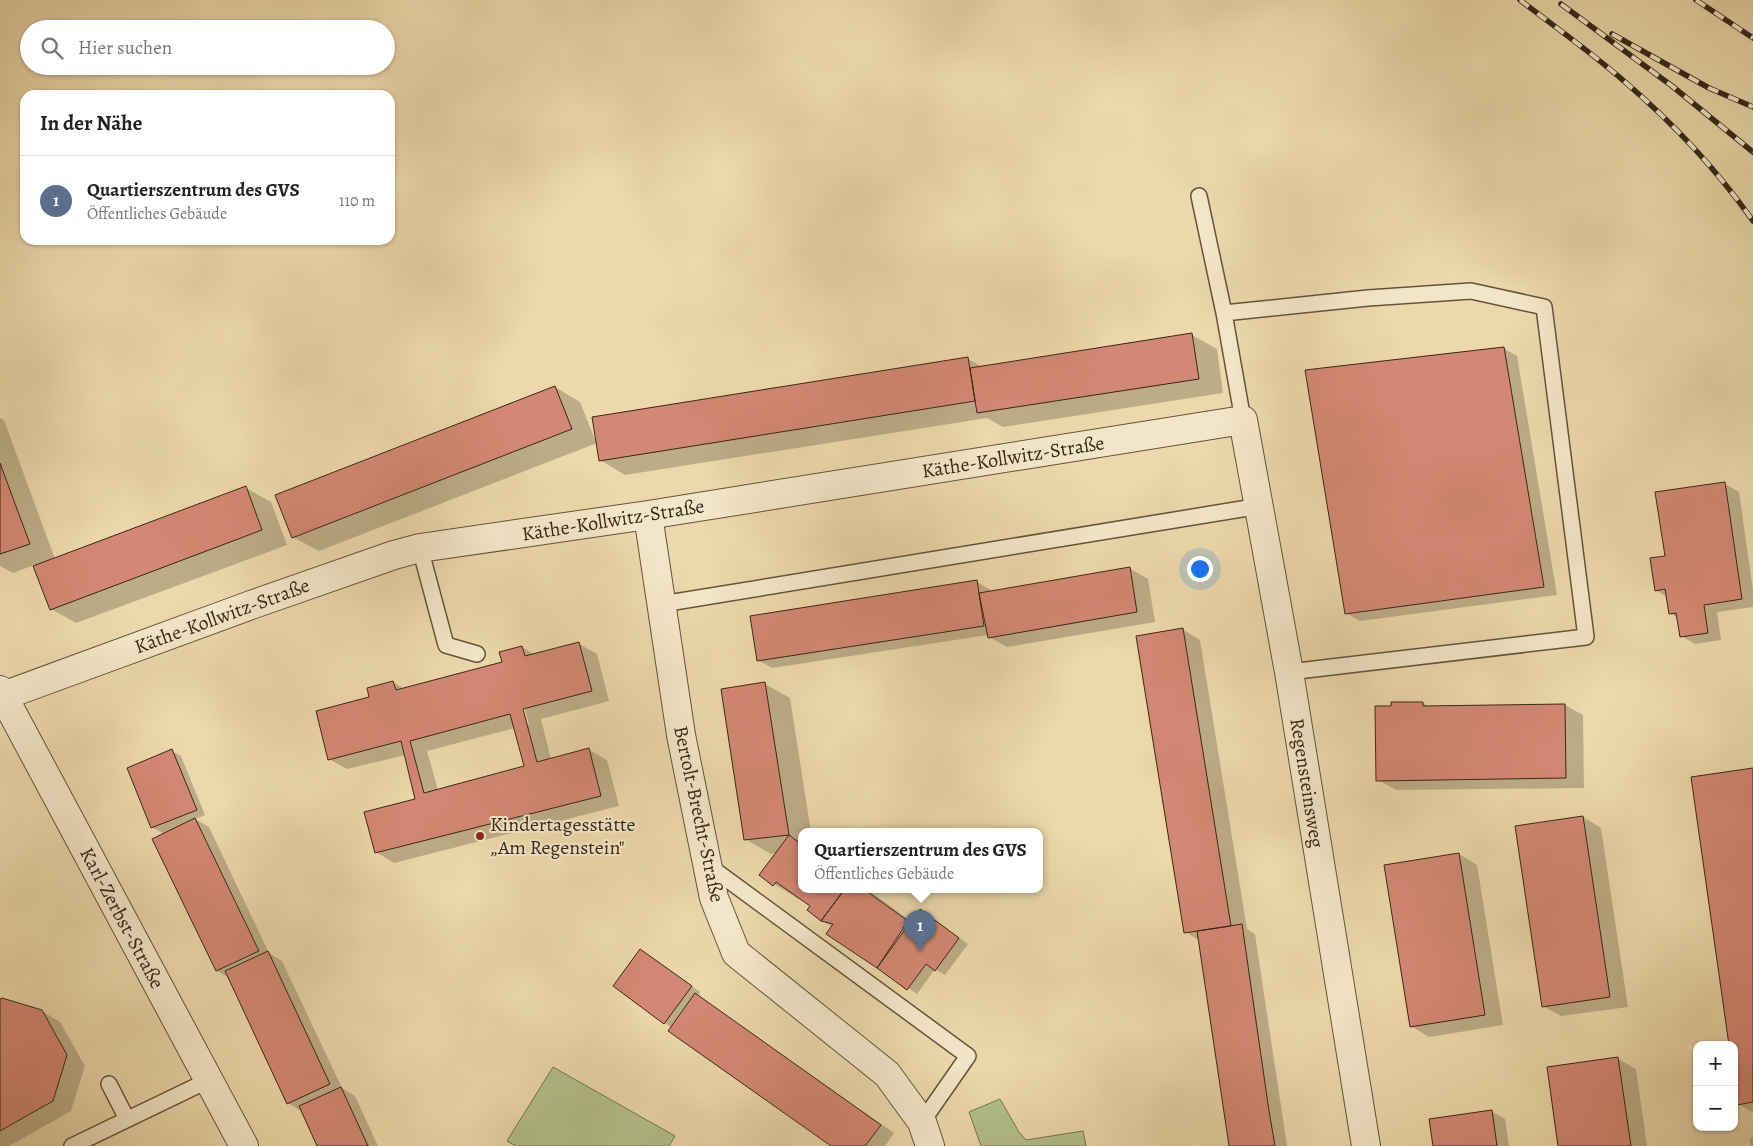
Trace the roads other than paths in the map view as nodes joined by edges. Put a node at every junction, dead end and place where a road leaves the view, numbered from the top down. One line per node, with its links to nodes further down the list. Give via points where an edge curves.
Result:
1 (1199, 196): 2 (lane)
2 (1224, 313): 3 (lane); 9 (lane, via 1471,291 1544,307 1586,637)
3 (1243, 420): 4 (street, Regensteinsweg); 5 (street, Käthe-Kollwitz-Straße)
4 (1260, 506): 7 (lane); 9 (street, Regensteinsweg)
5 (648, 515): 6 (street, Käthe-Kollwitz-Straße); 7 (street, Bertolt-Brecht-Straße)
6 (420, 548): 8 (lane, via 446,645); 10 (street, Käthe-Kollwitz-Straße, via 394,554)
7 (662, 604): 11 (street, Bertolt-Brecht-Straße, via 681,735)
8 (477, 654)
9 (1289, 672): 18 (street, Regensteinsweg)
10 (2, 693): 12 (street, Karl-Zerbst-Straße)
11 (708, 865): 15 (street, Bertolt-Brecht-Straße, via 714,898 736,953 887,1074); 15 (lane, via 968,1056)
12 (209, 1080): 14 (lane); 17 (street, Karl-Zerbst-Straße)
13 (109, 1084): 14 (lane)
14 (127, 1119): 16 (lane)
15 (926, 1134)
16 (72, 1146)
17 (244, 1146)
18 (1366, 1146)

